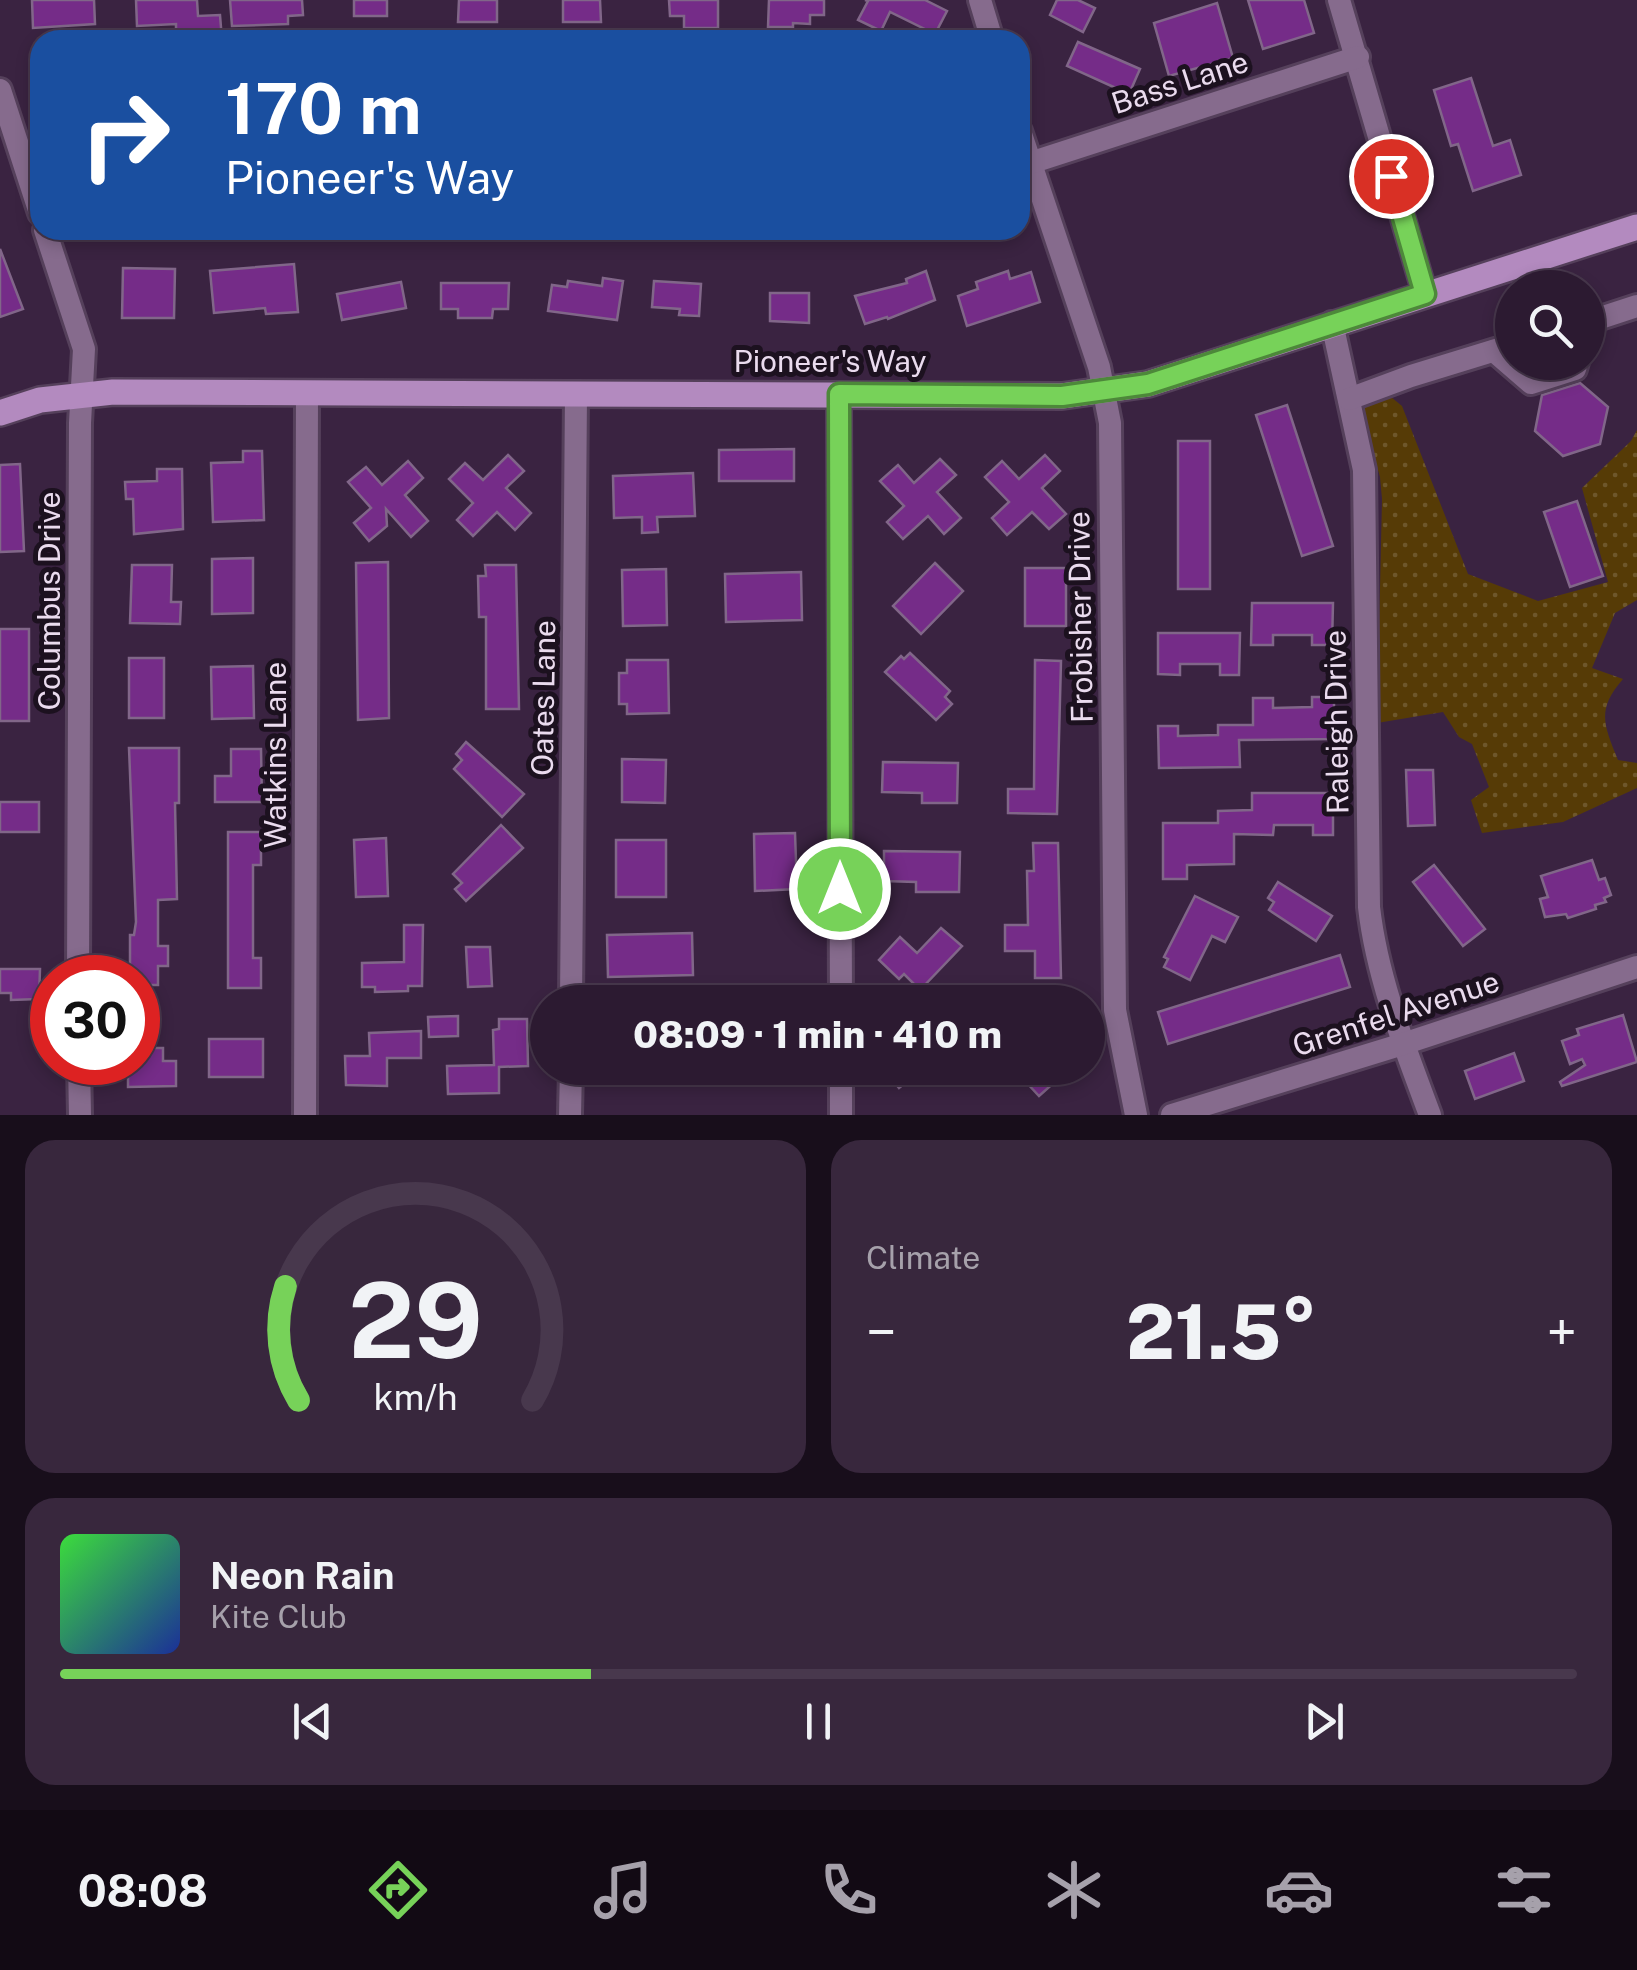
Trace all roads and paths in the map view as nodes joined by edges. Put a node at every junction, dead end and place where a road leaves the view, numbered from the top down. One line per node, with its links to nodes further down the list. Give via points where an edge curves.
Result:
1 (980, 0): 3 (street)
2 (1340, 0): 4 (street)
3 (989, 30)
4 (1358, 57): 7 (street, Bass Lane); 11 (street)
5 (0, 90): 6 (street)
6 (29, 148)
7 (1030, 161)
8 (1030, 177): 16 (street, Frobisher Drive)
9 (1637, 227): 11 (main road, Pioneer's Way)
10 (49, 240): 19 (street, Columbus Drive, via 84,350)
11 (1425, 294): 14 (main road, Pioneer's Way)
12 (1637, 306): 13 (street)
13 (1605, 317)
14 (1332, 323): 16 (main road, Pioneer's Way, via 1148,384); 21 (street, Raleigh Drive)
15 (1495, 351): 21 (street)
16 (1103, 390): 18 (main road, Pioneer's Way, via 1062,396); 35 (street, Frobisher Drive, via 1110,423 1115,1010)
17 (576, 394): 18 (main road, Pioneer's Way); 20 (main road, Pioneer's Way); 25 (street, Oates Lane)
18 (839, 394): 26 (street)
19 (82, 395): 20 (main road, Pioneer's Way); 22 (main road, Pioneer's Way); 23 (street, Columbus Drive)
20 (307, 395): 32 (street, Watkins Lane)
21 (1349, 400): 27 (street, Raleigh Drive, via 1364,470 1369,907)
22 (0, 412)
23 (78, 955)
24 (1637, 967): 27 (street, Grenfel Avenue)
25 (571, 985)
26 (841, 985)
27 (1404, 1044): 36 (street, Grenfel Avenue); 37 (street, Raleigh Drive)
28 (79, 1085): 31 (street)
29 (571, 1085): 33 (street)
30 (841, 1085): 34 (street)
31 (80, 1115)
32 (305, 1115)
33 (570, 1115)
34 (841, 1115)
35 (1136, 1115)
36 (1172, 1115)
37 (1430, 1115)

